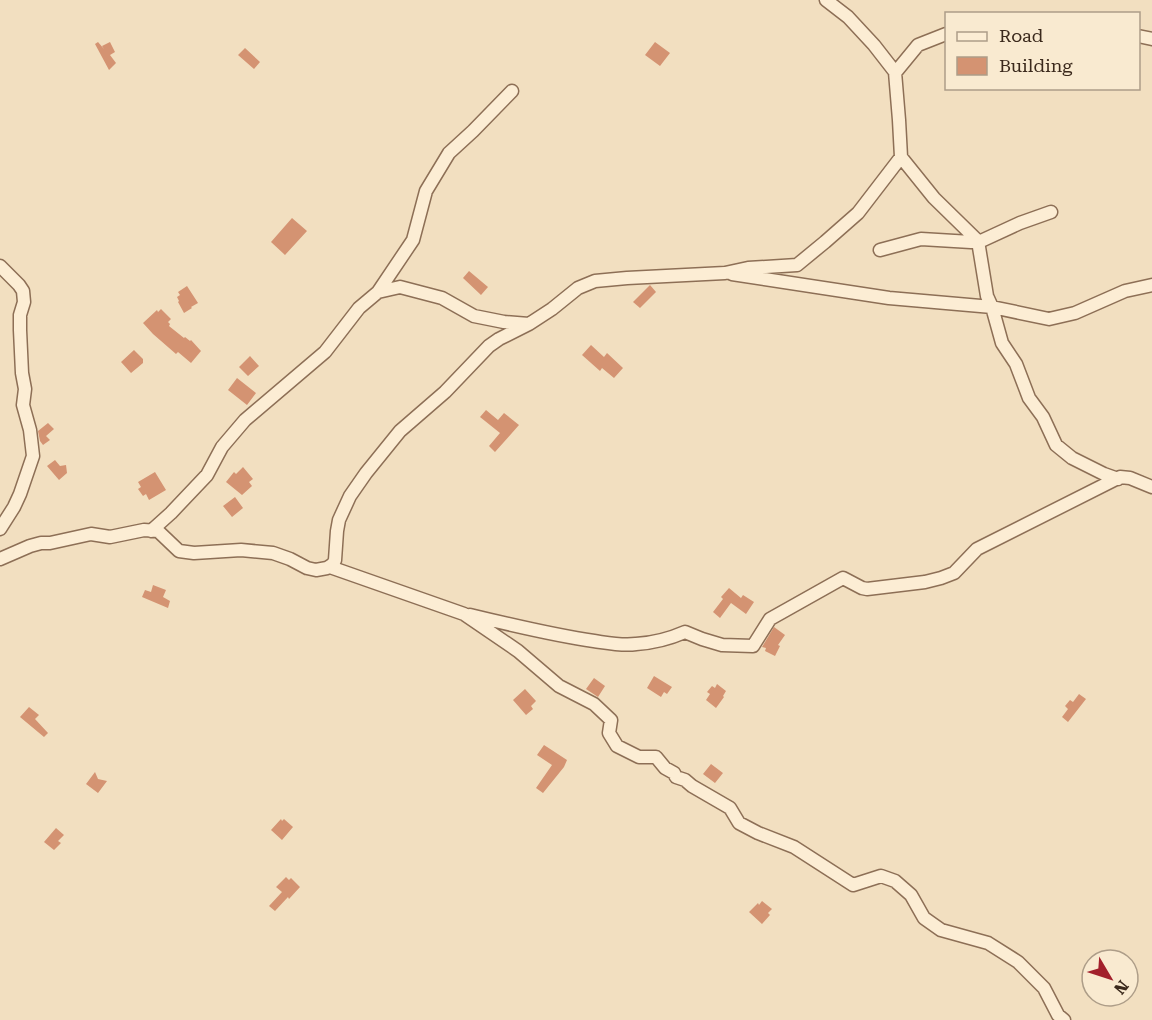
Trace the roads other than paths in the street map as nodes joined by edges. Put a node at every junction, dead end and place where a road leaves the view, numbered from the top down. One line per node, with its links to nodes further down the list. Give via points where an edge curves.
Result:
1 (826, 0): 3 (street, via 848,17)
2 (945, 34): 3 (street, via 918,45)
3 (895, 73): 5 (street)
4 (512, 91): 12 (street, via 449,153 426,191 413,240)
5 (901, 157): 7 (street, via 934,198); 10 (street, via 858,213 797,265)
6 (1051, 212): 7 (street)
7 (978, 242): 8 (street, via 921,239); 13 (street)
8 (880, 250)
9 (0, 266): 17 (street, via 23,291 23,405 33,456 17,500)
10 (725, 273): 13 (street, via 889,298); 14 (street, via 595,281 578,288)
11 (1152, 285): 13 (street, via 1049,319)
12 (378, 292): 14 (street, via 400,287 442,298 474,316); 18 (street, via 358,308 325,352 245,420 222,447 207,475)
13 (992, 307): 15 (street, via 1002,343 1056,445 1072,458)
14 (529, 324): 20 (street, via 489,346 389,444 343,509 336,531 335,560)
15 (1118, 479): 16 (street, via 1130,478); 21 (street, via 976,549 954,573 941,578 867,589 843,578 770,619 753,646 722,645 686,632 666,640 620,645)
16 (1152, 487)
17 (0, 529)
18 (151, 531): 19 (street, via 110,537 91,534 41,543); 20 (street, via 158,531 179,551 273,553 307,568)
19 (0, 559)
20 (330, 567): 21 (street)
21 (464, 614): 22 (street, via 560,686 594,704 611,720 609,733 617,746 639,757 656,757 676,777 730,808 739,823 794,847 853,885 881,876 895,881 911,895 924,918 941,930 988,943 1018,962 1044,988)
22 (1064, 1020)

